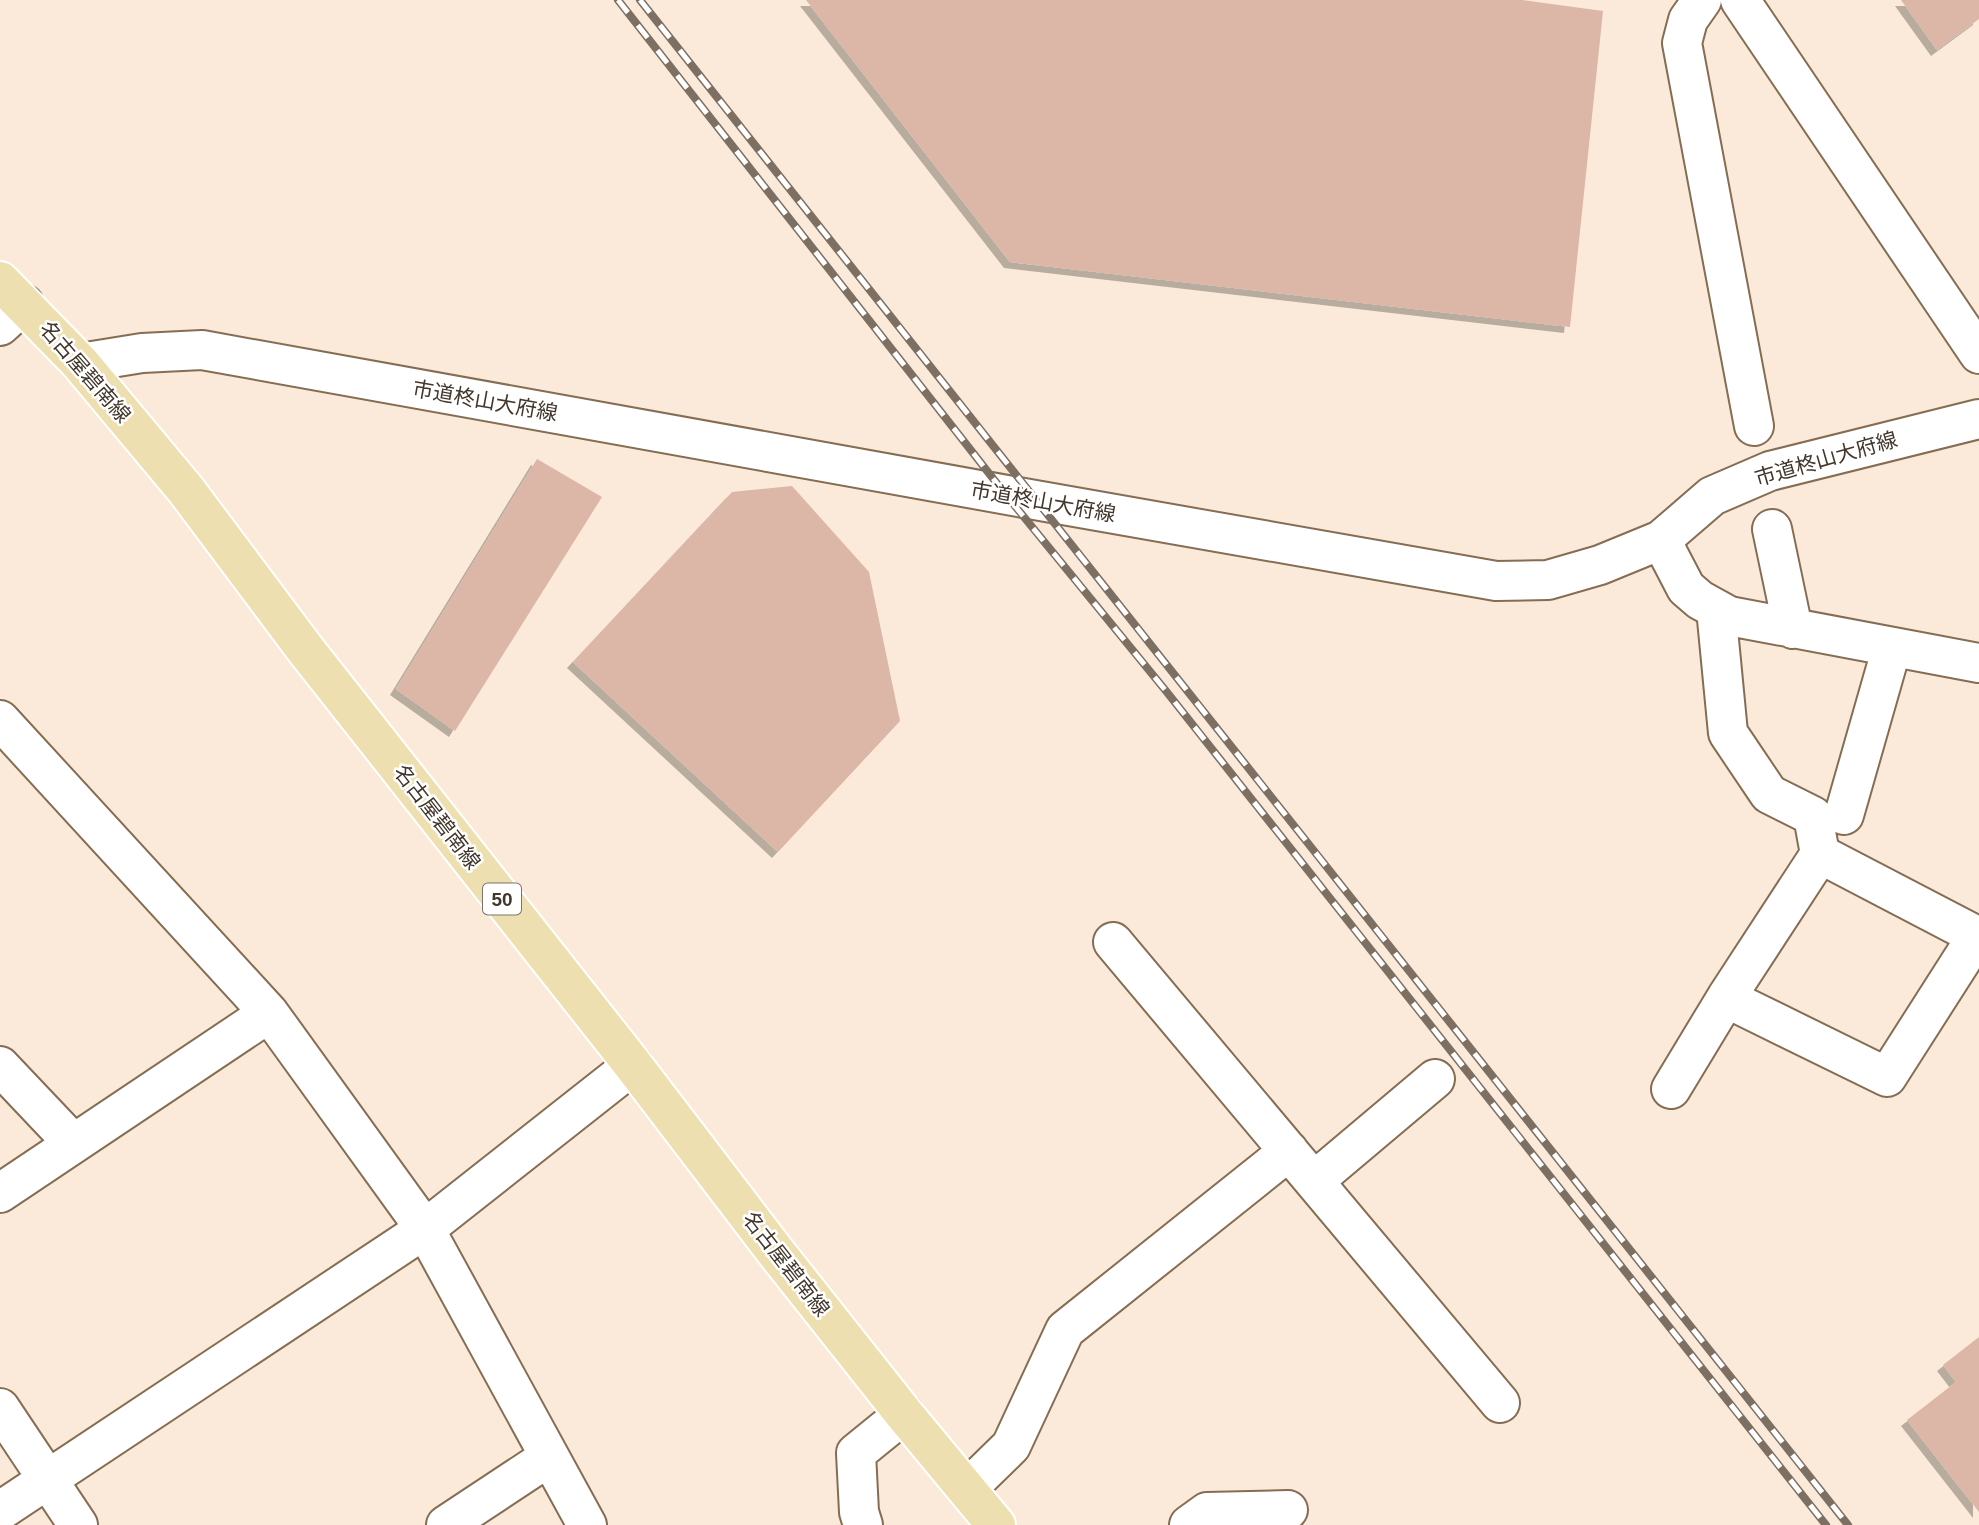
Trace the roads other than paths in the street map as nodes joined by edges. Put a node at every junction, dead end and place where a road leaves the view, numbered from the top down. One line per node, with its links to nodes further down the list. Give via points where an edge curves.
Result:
1 (1702, 0): 7 (street, via 1688,20 1682,43)
2 (1740, 0): 4 (street)
3 (8, 304): 5 (main road, 名古屋碧南線 / 50)
4 (1979, 354)
5 (80, 363): 9 (street, 市道柊山大府線, via 202,350 1496,581 1548,580); 20 (main road, 名古屋碧南線 / 50, via 186,490 304,649)
6 (1979, 419): 9 (street, 市道柊山大府線, via 1770,471 1712,496)
7 (1754, 426)
8 (1772, 529): 11 (street)
9 (1661, 540): 10 (street, via 1686,588)
10 (1716, 609): 11 (street, via 1743,620); 16 (street, via 1728,733 1769,793 1813,817)
11 (1793, 629): 12 (street)
12 (1892, 647): 13 (street); 15 (street)
13 (1979, 663)
14 (0, 720): 19 (street)
15 (1844, 815)
16 (1820, 854): 18 (street); 18 (street, via 1977,936 1887,1077)
17 (1114, 942): 25 (street)
18 (1726, 998): 23 (street)
19 (269, 1013): 24 (street); 28 (street)
20 (633, 1065): 28 (street); 31 (main road, 名古屋碧南線 / 50)
21 (0, 1066): 24 (street)
22 (1435, 1079): 26 (street)
23 (1671, 1089)
24 (73, 1143): 27 (street)
25 (1289, 1151): 26 (street); 34 (street, via 1065,1330 1011,1446)
26 (1314, 1181): 29 (street)
27 (0, 1193)
28 (425, 1229): 32 (street); 33 (street)
29 (1500, 1403)
30 (0, 1408): 33 (street)
31 (904, 1414): 34 (main road, 名古屋碧南線 / 50); 40 (street, via 856,1453)
32 (549, 1457): 38 (street); 39 (street)
33 (48, 1479): 36 (street); 37 (street)
34 (967, 1489): 41 (main road, 名古屋碧南線 / 50)
35 (1288, 1510): 42 (street, via 1207,1512)
36 (0, 1511)
37 (78, 1525)
38 (446, 1525)
39 (587, 1525)
40 (863, 1525)
41 (996, 1525)
42 (1189, 1525)

